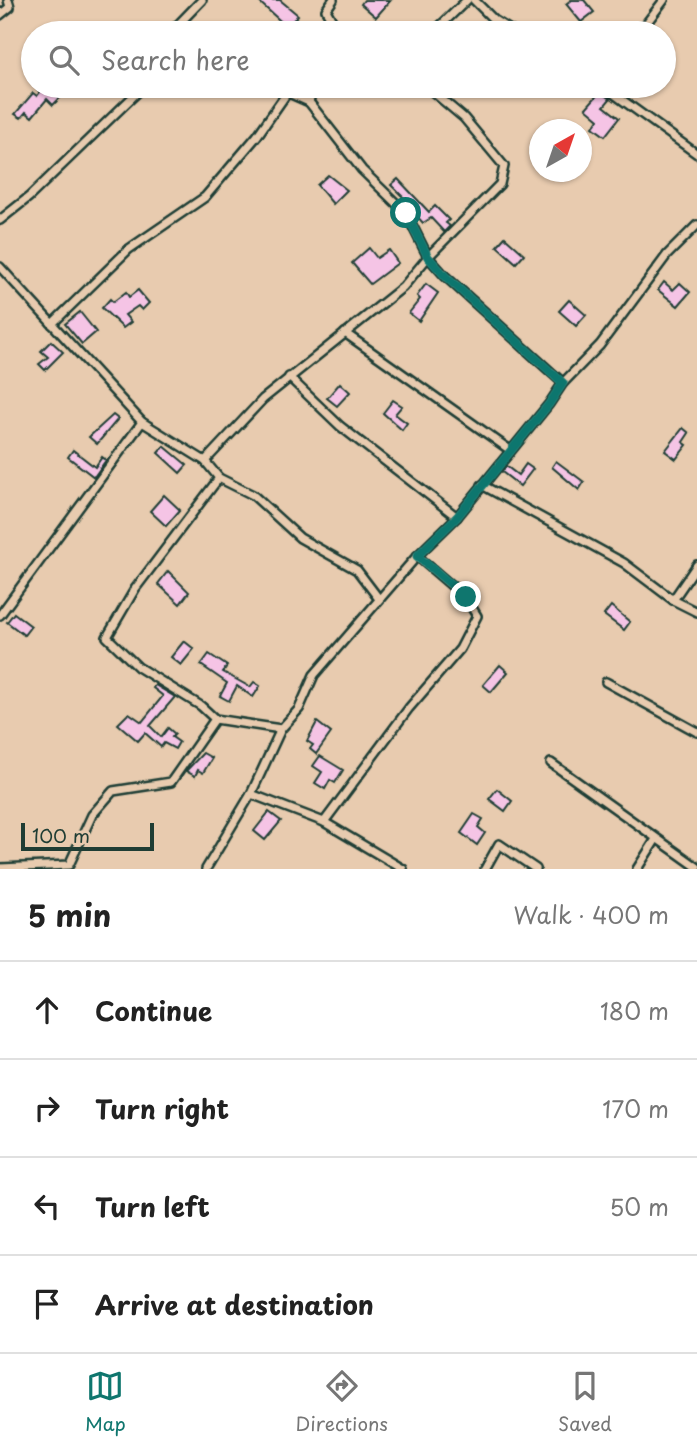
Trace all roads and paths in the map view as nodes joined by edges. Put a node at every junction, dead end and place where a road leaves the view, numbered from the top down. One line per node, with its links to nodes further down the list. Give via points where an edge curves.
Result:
1 (7, 0): 7 (street); 8 (street, via 9,7)
2 (202, 0): 9 (street)
3 (333, 0): 10 (street, via 326,10)
4 (467, 0): 11 (street)
5 (474, 0): 12 (street)
6 (664, 0): 13 (street)
7 (0, 1)
8 (0, 15)
9 (182, 21)
10 (332, 21)
11 (446, 21)
12 (496, 21)
13 (648, 21)
14 (132, 98): 22 (street)
15 (284, 98): 26 (street, via 205,197 129,249)
16 (300, 98): 20 (street)
17 (311, 98): 20 (street)
18 (440, 98): 24 (street, via 464,118 504,166 500,184)
19 (620, 98): 21 (street)
20 (310, 102): 24 (street, via 362,170 406,213)
21 (697, 154)
22 (0, 220)
23 (697, 225): 29 (street, via 667,255 600,345)
24 (428, 257): 27 (street, via 403,287); 29 (street)
25 (0, 267): 26 (street)
26 (52, 324): 30 (street)
27 (345, 333): 28 (street); 31 (street)
28 (289, 377): 32 (street); 35 (street, via 340,426)
29 (563, 383): 31 (street)
30 (142, 422): 32 (street); 41 (street)
31 (510, 450): 34 (street)
32 (205, 461): 33 (street)
33 (219, 478): 38 (street, via 253,495 300,538 356,570); 43 (street, via 135,589 107,637 138,667)
34 (482, 485): 35 (street); 39 (street, via 624,564)
35 (457, 517): 36 (street)
36 (417, 556): 38 (street); 48 (street, via 466,597 477,616 460,649 409,708)
37 (697, 565): 39 (street)
38 (379, 599): 44 (street, via 314,675 299,709)
39 (673, 600): 40 (street)
40 (697, 612)
41 (0, 615)
42 (606, 682): 45 (street)
43 (215, 719): 44 (street); 51 (street, via 171,782 113,792 92,815 69,865)
44 (281, 729): 47 (street)
45 (696, 731)
46 (551, 763): 49 (street)
47 (251, 794): 48 (street); 52 (street)
48 (324, 822): 53 (street)
49 (656, 839): 50 (street); 56 (street)
50 (697, 867)
51 (0, 868)
52 (206, 869)
53 (402, 869)
54 (485, 869): 55 (street, via 499,844)
55 (536, 869)
56 (637, 869)

